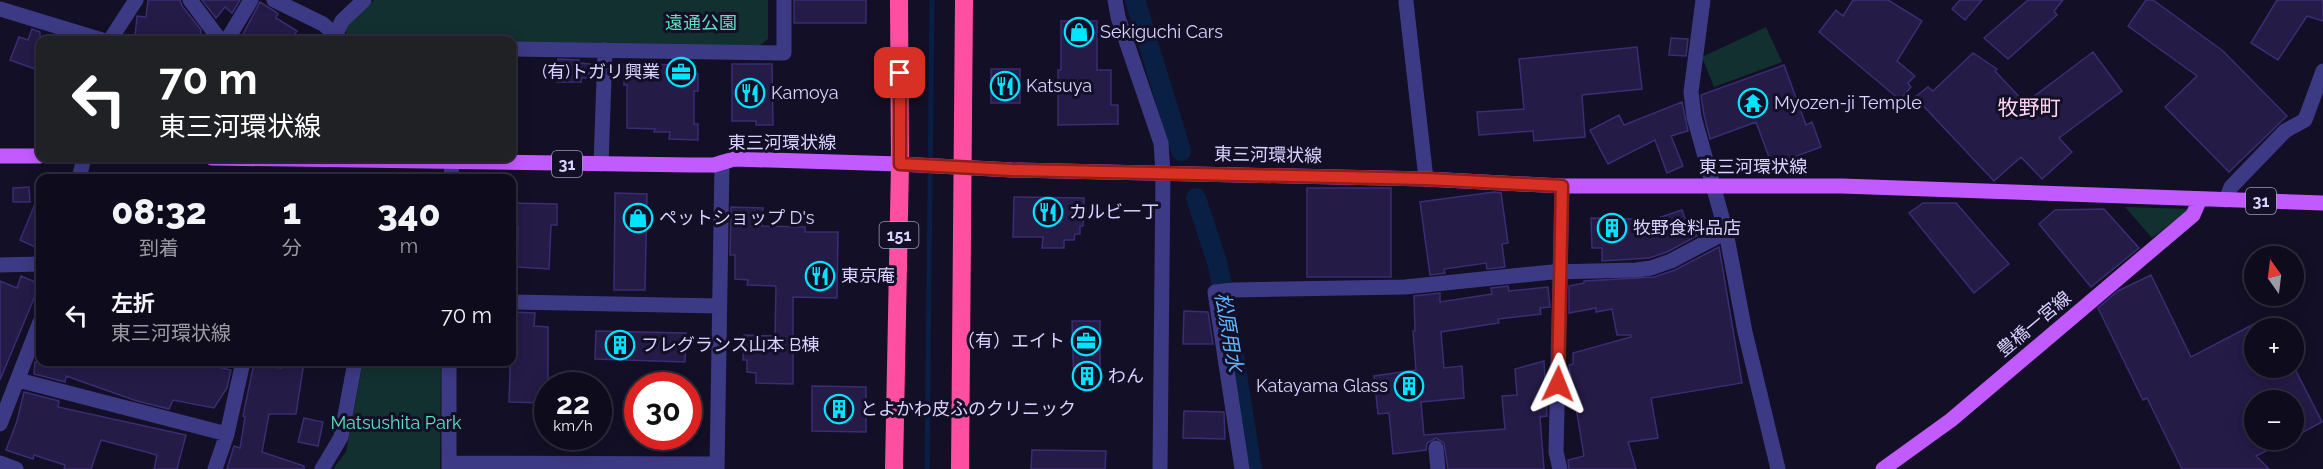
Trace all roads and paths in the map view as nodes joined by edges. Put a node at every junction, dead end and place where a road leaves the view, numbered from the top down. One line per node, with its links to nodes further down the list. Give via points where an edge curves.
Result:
1 (136, 0): 14 (street)
2 (190, 0): 15 (street)
3 (251, 0): 16 (street)
4 (274, 0): 17 (street, via 322,24)
5 (364, 0): 18 (street, via 342,21)
6 (784, 0): 20 (street, via 784,53)
7 (899, 0): 27 (highway, 151)
8 (964, 0): 28 (highway)
9 (1115, 0): 29 (street, via 1161,143)
10 (1703, 0): 33 (street, via 1691,92 1694,117)
11 (1406, 2): 31 (street)
12 (2, 6): 13 (street)
13 (90, 36)
14 (113, 36)
15 (217, 36)
16 (229, 36)
17 (333, 36)
18 (337, 36)
19 (516, 49): 20 (street)
20 (605, 50): 26 (street)
21 (2323, 70): 35 (street, via 2305,120 2285,131 2231,187)
22 (0, 156): 23 (main road)
23 (36, 156)
24 (452, 162): 26 (main road, 東三河環状線 / 31); 30 (street)
25 (722, 162): 26 (main road, 東三河環状線 / 31); 27 (main road, 東三河環状線 / 31, via 734,159); 42 (street)
26 (601, 164)
27 (900, 164): 28 (main road, 東三河環状線 / 31); 57 (highway, 151)
28 (963, 168): 29 (main road, 東三河環状線 / 31); 58 (highway)
29 (1163, 172): 31 (main road, 東三河環状線 / 31); 59 (street)
30 (451, 174)
31 (1426, 179): 32 (main road, 東三河環状線 / 31)
32 (1562, 186): 33 (main road, 東三河環状線 / 31); 40 (street)
33 (1715, 187): 34 (main road, 東三河環状線 / 31, via 1842,186); 37 (street)
34 (2200, 199): 35 (main road, 東三河環状線 / 31); 64 (main road, 豊橋一宮線, via 2193,215 1951,420)
35 (2226, 200): 36 (main road, 東三河環状線 / 31)
36 (2323, 203)
37 (1726, 232): 40 (street, via 1651,268); 63 (street, via 1744,332)
38 (36, 264): 39 (street)
39 (0, 265)
40 (1561, 272): 60 (street, via 1405,287 1215,292); 62 (street, via 1556,452)
41 (516, 302): 42 (street)
42 (719, 306): 53 (street)
43 (36, 332): 47 (street)
44 (242, 366): 49 (street)
45 (354, 366): 56 (street, via 341,437)
46 (449, 366): 52 (street)
47 (18, 380): 48 (street); 49 (street)
48 (0, 424)
49 (227, 434): 55 (street)
50 (1436, 448): 61 (street)
51 (0, 463): 54 (street)
52 (449, 466): 53 (street)
53 (717, 466)
54 (16, 469)
55 (215, 469)
56 (322, 469)
57 (894, 469)
58 (960, 469)
59 (1160, 469)
60 (1242, 469)
61 (1438, 469)
62 (1560, 469)
63 (1778, 469)
64 (1883, 469)

